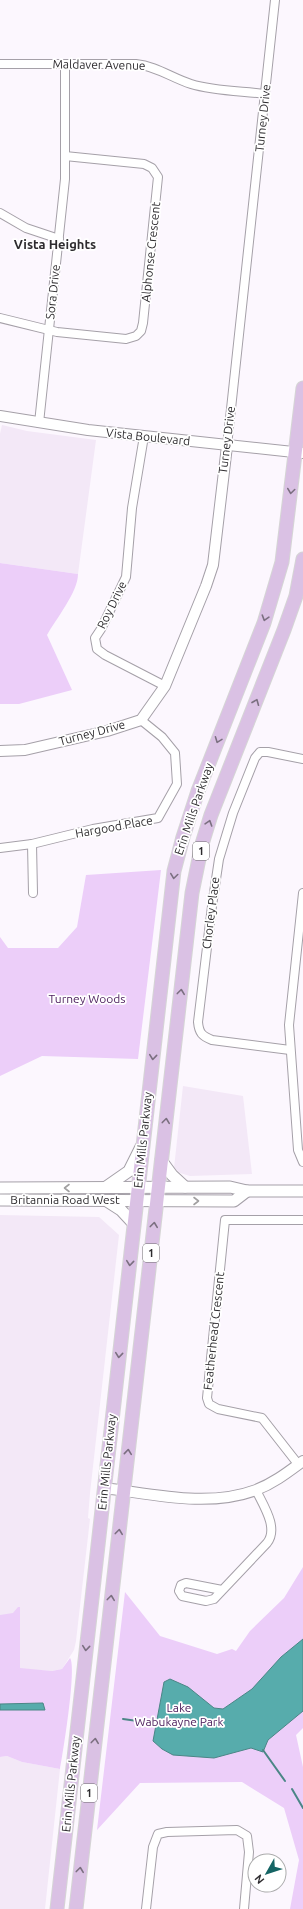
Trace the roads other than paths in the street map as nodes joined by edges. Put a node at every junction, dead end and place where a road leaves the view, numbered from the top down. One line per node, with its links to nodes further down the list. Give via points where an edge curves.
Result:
1 (276, 0): 4 (street, Turney Drive)
2 (0, 64): 3 (street, Maldaver Avenue)
3 (65, 64): 4 (street, Maldaver Avenue, via 144,65 202,86); 5 (street, Sora Drive)
4 (265, 94): 14 (street, Turney Drive)
5 (65, 156): 7 (street, Sora Drive); 9 (street, Alphonse Crescent, via 144,164 156,172 159,183 144,323 141,331 136,336 126,339)
6 (0, 213): 7 (street, via 26,228)
7 (59, 239): 9 (street, Sora Drive)
8 (0, 318): 9 (street)
9 (48, 331): 12 (street, Sora Drive)
10 (303, 388): 15 (main road, Erin Mills Parkway / 1)
11 (0, 416): 12 (street, Vista Boulevard)
12 (39, 423): 13 (street, Vista Boulevard)
13 (144, 436): 14 (street, Vista Boulevard); 17 (street, Roy Drive, via 132,508 126,577 95,645 106,655)
14 (227, 446): 15 (street, Vista Boulevard); 17 (street, Turney Drive, via 213,565)
15 (300, 453): 26 (main road, Erin Mills Parkway / 1, one-way to 26, via 282,562 264,623 198,791 174,871)
16 (303, 558): 27 (main road, Erin Mills Parkway / 1, one-way to 16, via 192,893 202,844 284,630 296,596)
17 (165, 686): 18 (street, Turney Drive)
18 (141, 720): 19 (street, Turney Drive, via 107,731 25,750); 21 (street, Hargood Place, via 162,737 175,752 177,784 158,818 93,829)
19 (0, 752)
20 (303, 759): 25 (street, Chorley Place, via 260,752 238,799 224,838 215,878 198,1022 199,1030 204,1037 212,1040)
21 (32, 844): 22 (street, Hargood Place); 23 (street)
22 (0, 848)
23 (33, 893)
24 (303, 893): 25 (street, via 289,1025)
25 (290, 1050): 28 (street, via 298,1150)
26 (143, 1143): 29 (main road, via 129,1171); 30 (main road, Erin Mills Parkway / 1)
27 (162, 1160): 31 (main road, Erin Mills Parkway / 1); 32 (main road, via 172,1175)
28 (303, 1162)
29 (106, 1187): 30 (main road, Britannia Road West); 33 (main road, Britannia Road West, one-way to 33)
30 (138, 1187): 31 (main road, Britannia Road West); 38 (main road, Erin Mills Parkway / 1)
31 (158, 1187): 32 (main road, Britannia Road West); 39 (main road, Erin Mills Parkway / 1)
32 (186, 1187): 34 (main road, Britannia Road West, via 230,1187)
33 (0, 1188)
34 (247, 1191): 35 (main road, Britannia Road West); 39 (main road, Britannia Road West, one-way to 34, via 234,1201)
35 (303, 1191)
36 (0, 1200): 37 (main road, Britannia Road West)
37 (107, 1201): 38 (main road, Britannia Road West); 41 (main road, via 121,1210)
38 (137, 1201): 39 (main road, Britannia Road West); 41 (main road, Erin Mills Parkway / 1)
39 (157, 1201): 45 (main road, Erin Mills Parkway / 1, one-way to 39)
40 (303, 1220): 42 (street, Featherhead Crescent, via 225,1220 207,1398 209,1404 218,1409 262,1418)
41 (134, 1224): 43 (main road, Erin Mills Parkway / 1, one-way to 43)
42 (301, 1463): 44 (street)
43 (104, 1488): 45 (street); 47 (main road, Erin Mills Parkway / 1, one-way to 47)
44 (256, 1490): 45 (street, via 229,1498 215,1499 192,1499); 46 (street, via 272,1526 272,1536)
45 (124, 1491): 48 (main road, Erin Mills Parkway / 1, one-way to 45)
46 (222, 1590)
47 (57, 1909)
48 (76, 1909)
49 (146, 1909): 50 (street, via 153,1847 158,1834 237,1830 247,1836 249,1852)
50 (244, 1909)

